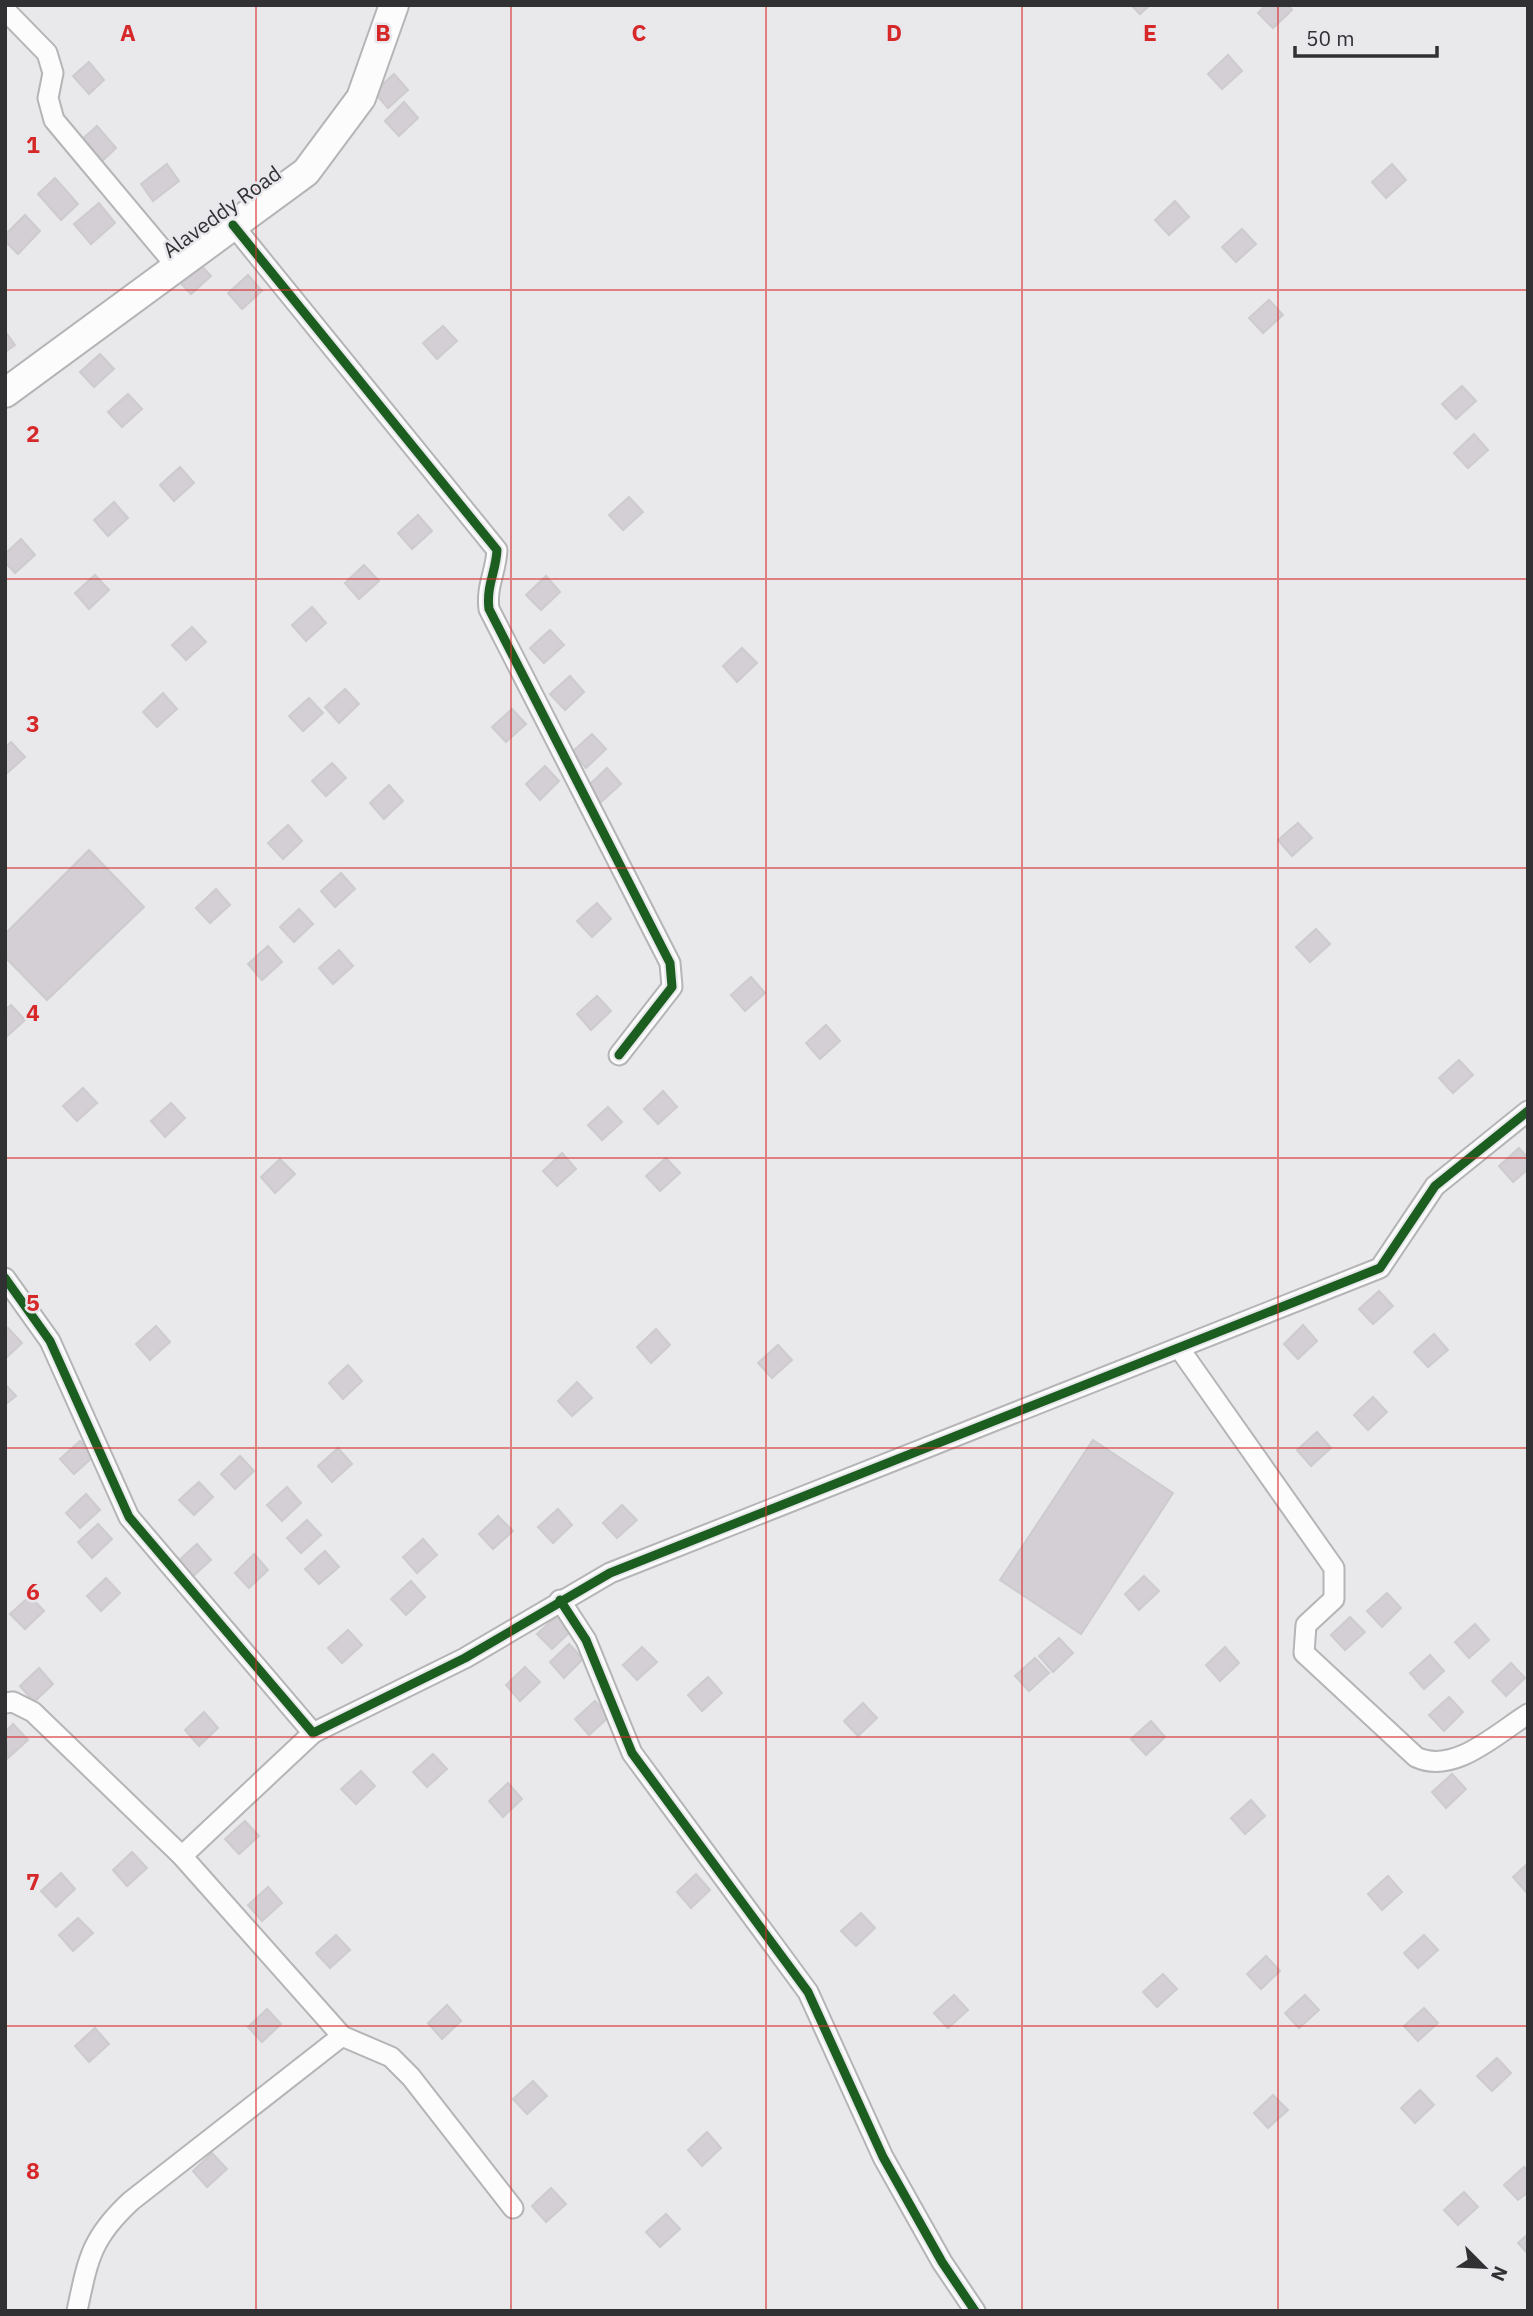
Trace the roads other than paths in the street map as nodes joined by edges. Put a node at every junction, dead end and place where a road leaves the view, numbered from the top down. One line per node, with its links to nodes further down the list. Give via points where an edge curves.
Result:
1 (394, 5): 3 (street, Alaveddy Road, via 361,98 306,172)
2 (5, 10): 4 (street, via 47,53 53,73 48,98 54,120)
3 (233, 225): 4 (street, Alaveddy Road); 6 (street, via 497,550 487,591 489,609 670,963 672,987)
4 (177, 267): 5 (street, Alaveddy Road)
5 (5, 393)
6 (619, 1055)
7 (1528, 1111): 9 (street, via 1435,1186 1380,1268)
8 (5, 1278): 13 (street, via 50,1341 129,1517)
9 (1180, 1348): 10 (street, via 610,1573); 12 (street, via 1334,1568 1334,1599 1306,1625 1304,1653 1416,1757 1429,1763 1465,1754)
10 (560, 1600): 13 (street, via 465,1658); 18 (street, via 586,1640 632,1753 808,1992 883,2157)
11 (5, 1703): 14 (street, via 33,1712)
12 (1528, 1714)
13 (313, 1733): 14 (street)
14 (182, 1856): 15 (street)
15 (342, 2036): 16 (street, via 391,2057 404,2070); 17 (street, via 106,2223 90,2253)
16 (513, 2208)
17 (77, 2311)
18 (975, 2311)

